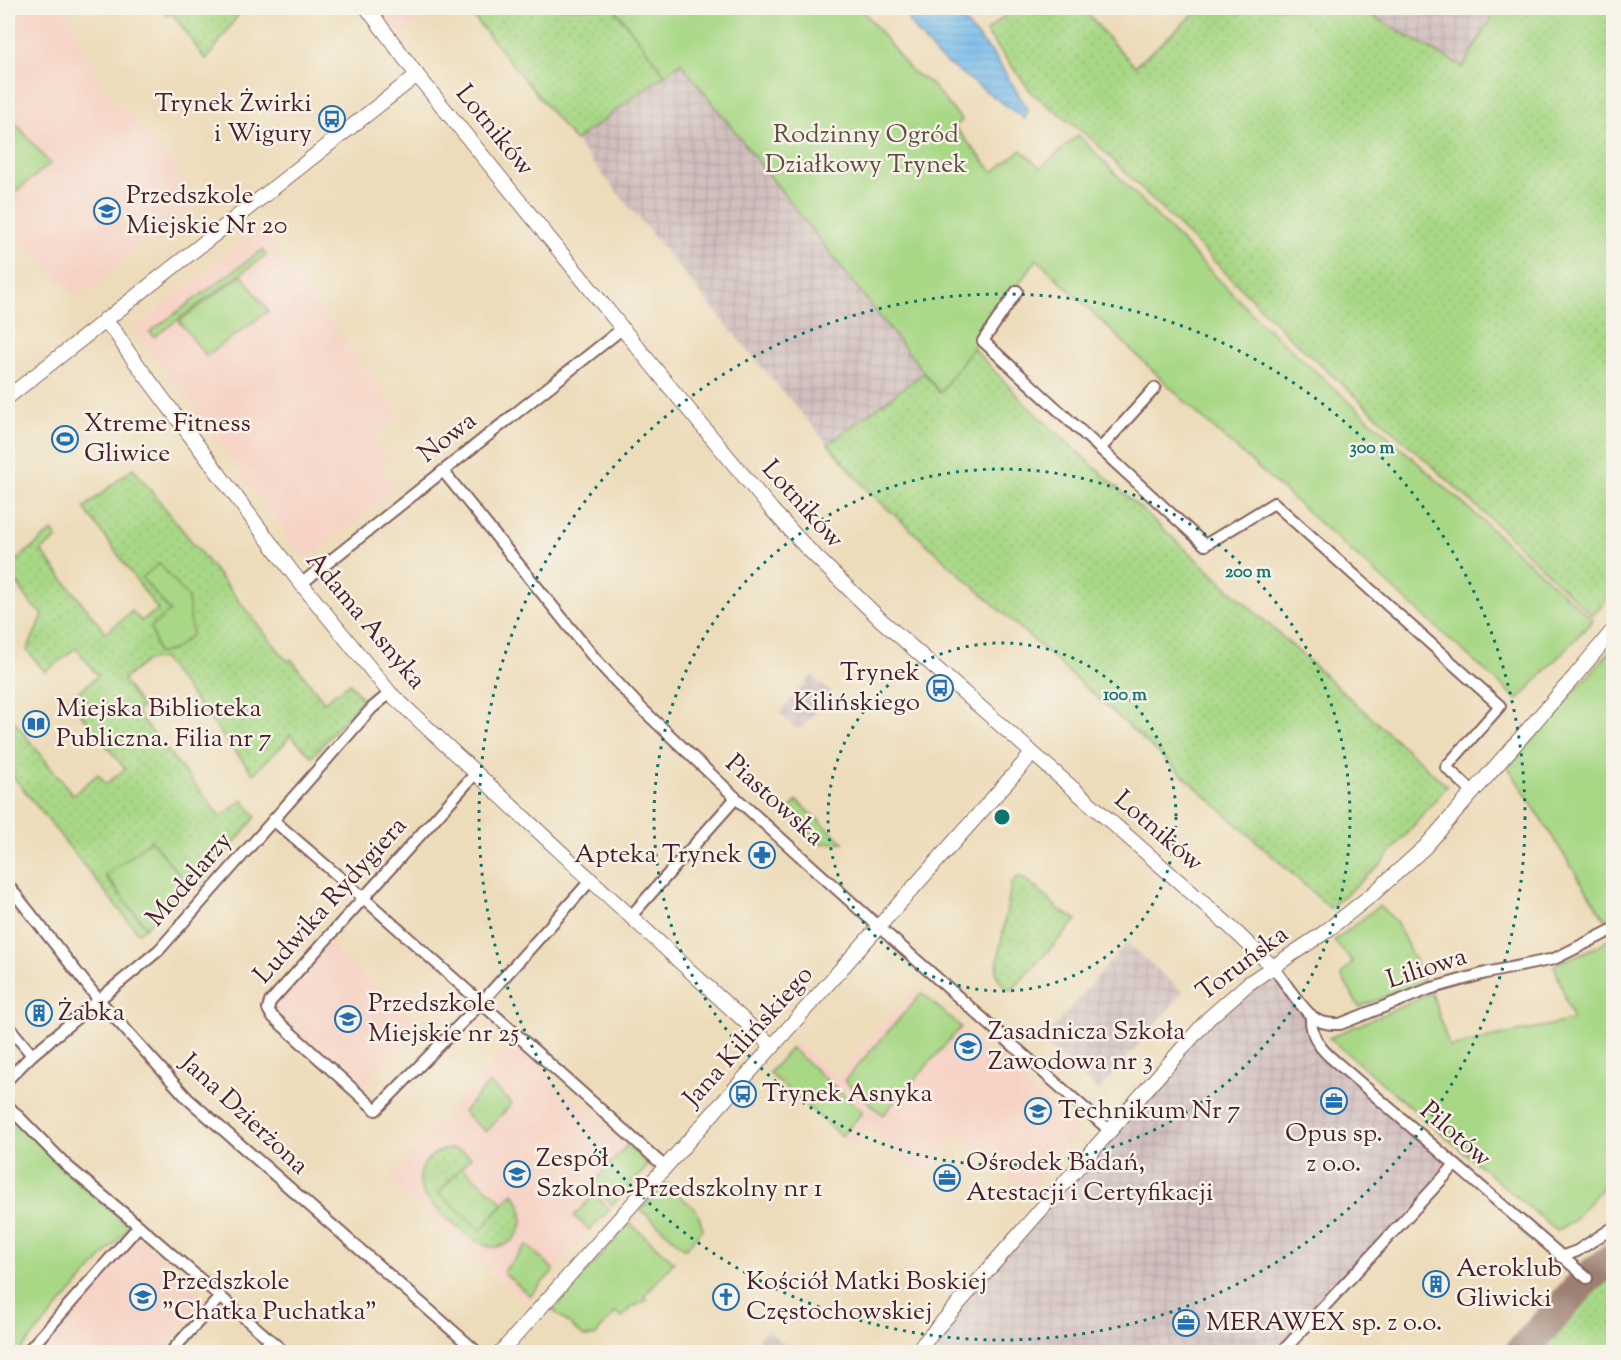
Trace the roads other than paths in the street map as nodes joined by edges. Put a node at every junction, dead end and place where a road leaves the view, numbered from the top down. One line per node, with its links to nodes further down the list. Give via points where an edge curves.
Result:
1 (367, 8): 2 (street, Lotników)
2 (417, 75): 4 (street); 5 (street, Lotników)
3 (1017, 291): 8 (street, via 983,341)
4 (104, 320): 7 (street); 10 (street, Adama Asnyka)
5 (623, 328): 9 (street, Nowa); 13 (street, Lotników, via 731,462 813,555)
6 (1155, 388): 8 (street)
7 (8, 397)
8 (1100, 449): 15 (street, via 1205,545 1274,503 1500,706 1446,767)
9 (443, 471): 10 (street, Nowa); 16 (street, Piastowska, via 596,660)
10 (301, 584): 12 (street, Adama Asnyka)
11 (1614, 629): 15 (street, Toruńska)
12 (390, 693): 14 (street, Adama Asnyka); 17 (street, Modelarzy, via 372,708)
13 (1032, 754): 22 (street, Jana Kilińskiego); 24 (street, Lotników)
14 (475, 774): 18 (street, Adama Asnyka); 20 (street, Ludwika Rydygiera)
15 (1473, 792): 24 (street, Toruńska, via 1425,847 1374,893)
16 (736, 798): 21 (street); 22 (street, Piastowska)
17 (273, 820): 20 (street); 25 (street, Modelarzy, via 159,950)
18 (591, 880): 21 (street, Adama Asnyka); 26 (street, Ludwika Rydygiera)
19 (8, 885): 25 (street, Jana Dzierżona)
20 (363, 898): 26 (street); 26 (street, Ludwika Rydygiera, via 270,1002 268,1009 376,1110)
21 (630, 916): 29 (street, Adama Asnyka)
22 (879, 927): 29 (street, Jana Kilińskiego); 33 (street, Piastowska)
23 (1614, 929): 27 (street, Liliowa, via 1554,959 1429,988 1340,1024 1323,1022)
24 (1274, 968): 27 (street); 33 (street, Toruńska, via 1214,1013)
25 (98, 999): 30 (street, Modelarzy); 46 (street, Jana Dzierżona, via 188,1099)
26 (481, 1003): 35 (street)
27 (1311, 1015): 34 (street, Pilotów, via 1314,1035 1324,1052)
28 (8, 1026): 30 (street)
29 (773, 1047): 35 (street, Jana Kilińskiego)
30 (32, 1055): 31 (street, Modelarzy)
31 (8, 1079)
32 (8, 1106): 36 (street, via 67,1166)
33 (1110, 1130): 48 (street, Toruńska)
34 (1455, 1165): 38 (street, Pilotów); 49 (street)
35 (665, 1167): 47 (street, Jana Kilińskiego)
36 (139, 1226): 40 (street); 42 (street)
37 (1614, 1227): 38 (street)
38 (1561, 1257): 39 (street, Pilotów)
39 (1587, 1278)
40 (220, 1297): 41 (street); 43 (street)
41 (270, 1341): 44 (street); 45 (street)
42 (27, 1353)
43 (171, 1353)
44 (260, 1353)
45 (284, 1353)
46 (477, 1353)
47 (501, 1353)
48 (916, 1353)
49 (1282, 1353)

